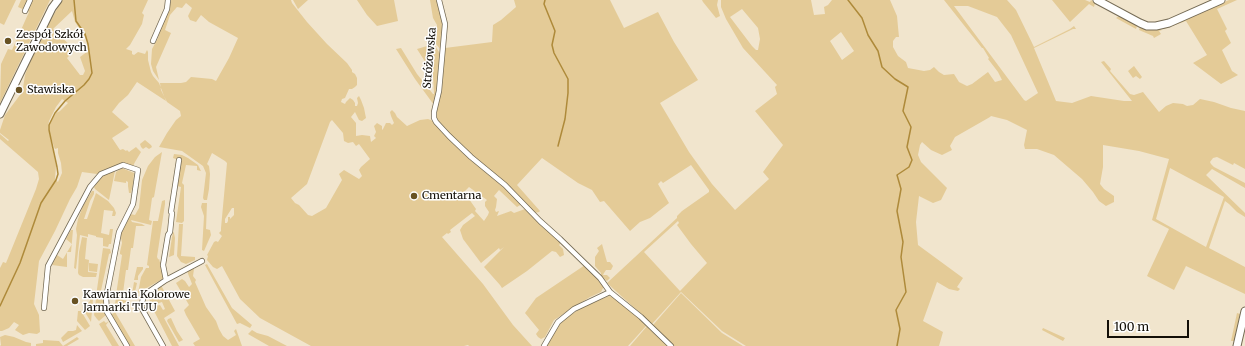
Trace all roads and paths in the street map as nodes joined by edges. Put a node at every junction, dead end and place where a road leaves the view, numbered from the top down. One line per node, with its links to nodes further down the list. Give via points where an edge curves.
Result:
1 (30, 0): 9 (street)
2 (54, 0): 8 (main road)
3 (58, 0): 8 (main road)
4 (168, 0): 10 (street, via 167,9)
5 (439, 0): 15 (street, Stróżowska, via 445,24 434,118 448,136 504,185 600,278)
6 (1096, 0): 7 (main road, via 1140,23 1156,26 1169,23)
7 (1221, 0)
8 (52, 8): 11 (main road)
9 (25, 11)
10 (153, 41)
11 (0, 114)
12 (179, 160): 14 (street, via 163,265)
13 (202, 261): 14 (street)
14 (166, 280): 19 (street, via 144,295 140,307)
15 (610, 292): 20 (street, via 574,309 558,322); 21 (street)
16 (44, 308): 18 (street, via 48,266 90,188 101,174 123,165 138,170 133,204 119,232 106,298 107,312)
17 (1245, 311): 22 (main road)
18 (126, 346)
19 (163, 346)
20 (544, 346)
21 (671, 346)
22 (1237, 346)

